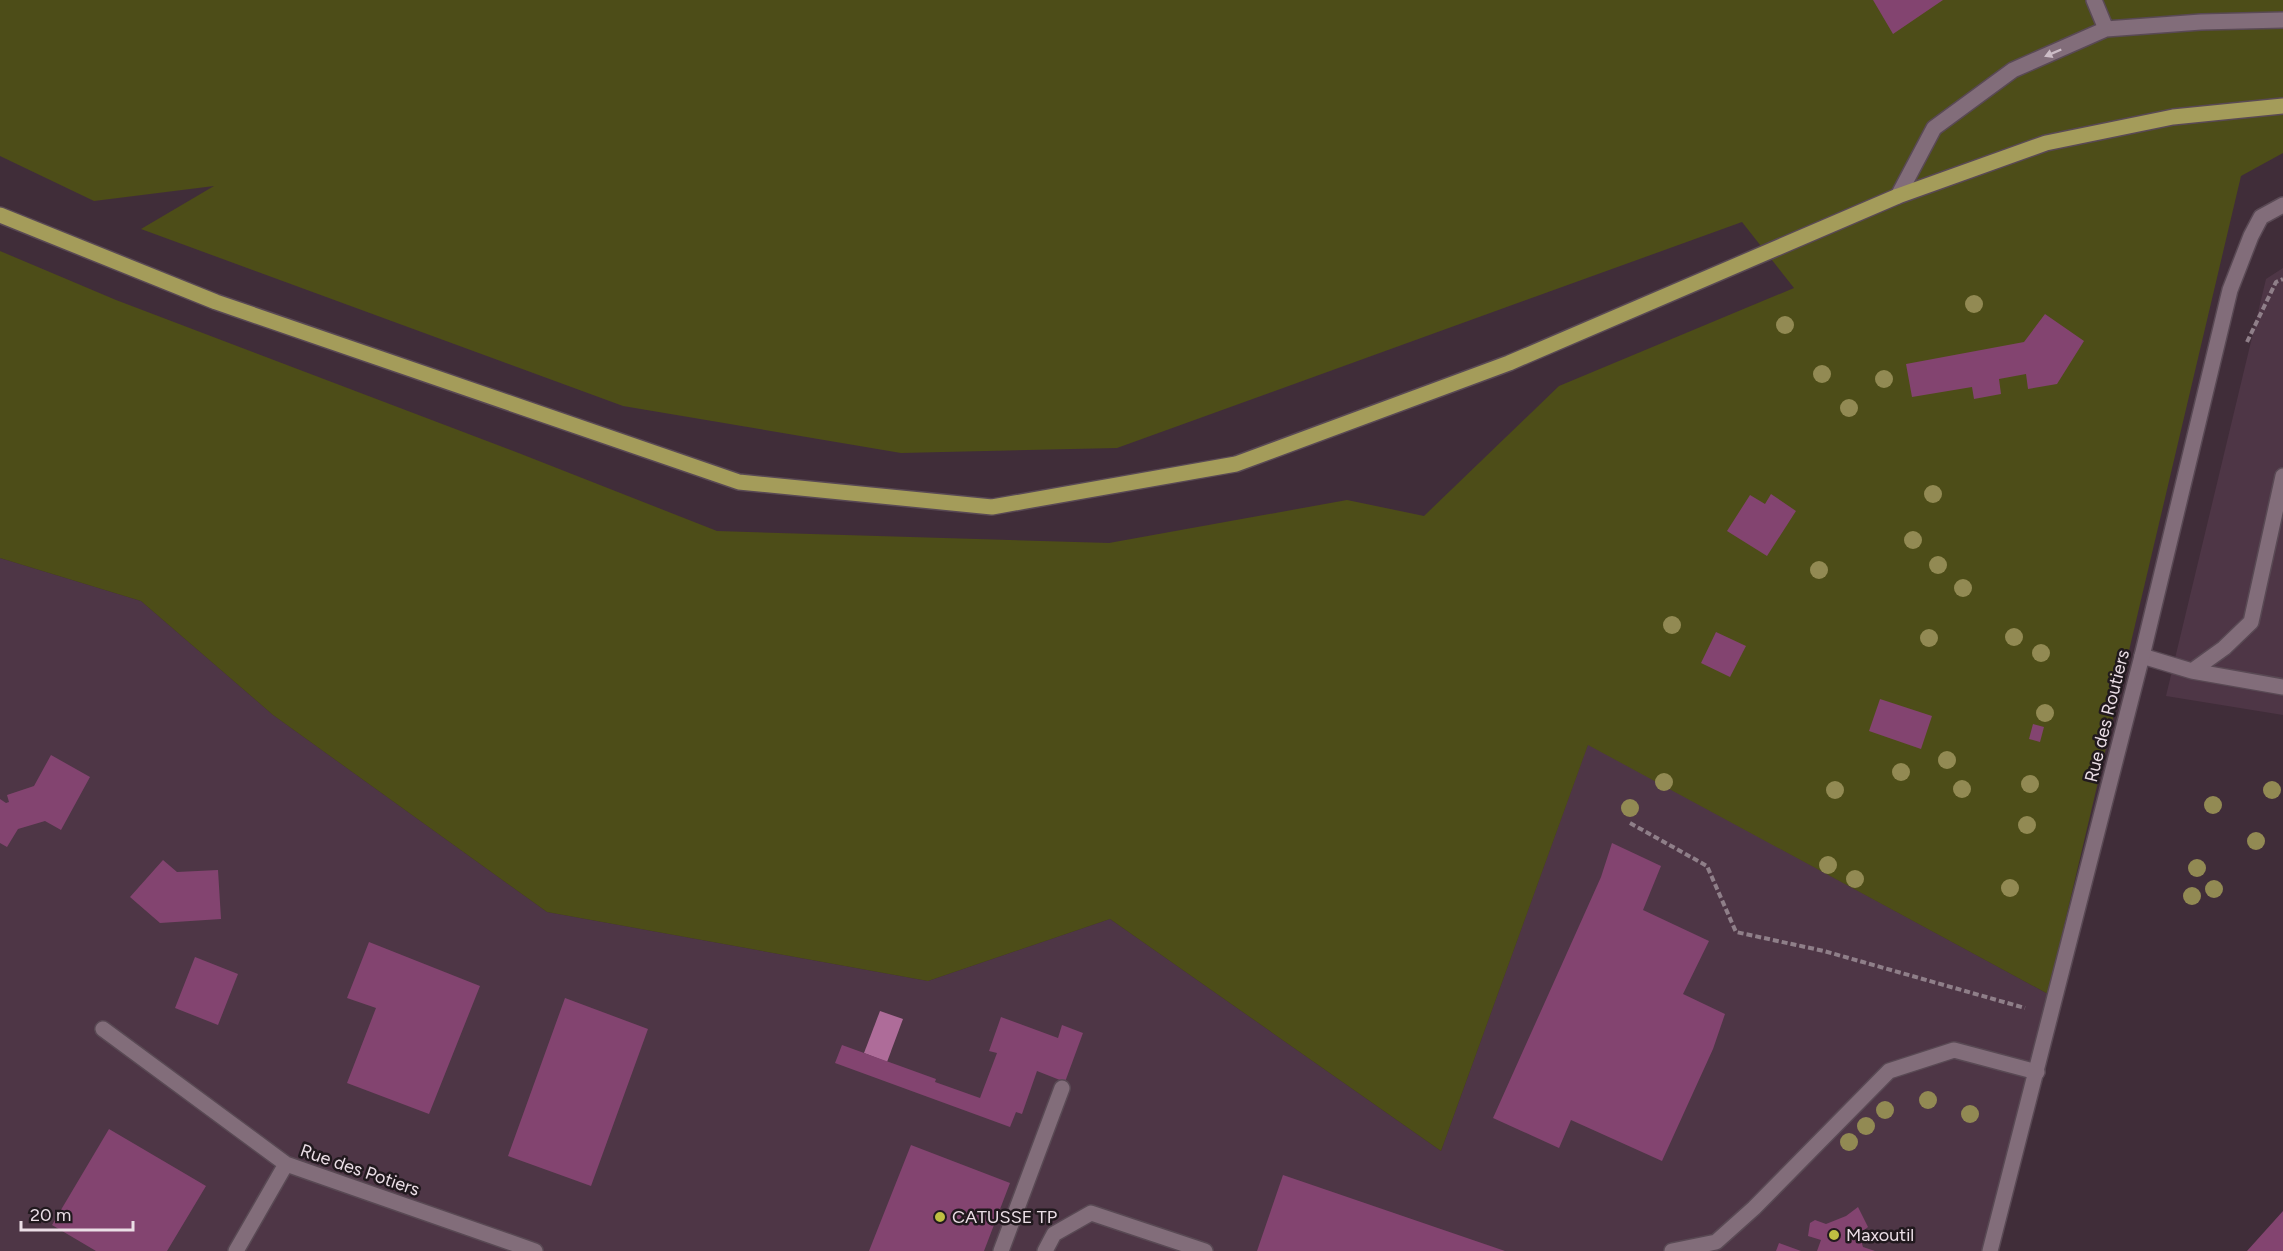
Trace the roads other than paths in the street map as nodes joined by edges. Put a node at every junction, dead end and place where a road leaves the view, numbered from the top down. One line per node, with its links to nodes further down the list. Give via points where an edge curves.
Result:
1 (2094, 0): 3 (street)
2 (2283, 20): 3 (street)
3 (2106, 29): 5 (street, one-way to 5, via 2013,70 1934,128)
4 (2283, 106): 5 (main road, via 2174,117 2046,143)
5 (1898, 196): 7 (main road, via 1509,363 1236,464 992,507 739,482 216,302)
6 (2283, 205): 9 (street, Rue des Routiers, via 2261,217 2230,290)
7 (0, 215)
8 (2283, 476): 10 (street, via 2251,622)
9 (2142, 656): 10 (street); 13 (street, Rue des Routiers)
10 (2192, 671): 11 (street)
11 (2283, 687)
12 (103, 1029): 15 (street, Rue des Potiers)
13 (2037, 1072): 21 (street, via 1954,1050 1889,1071 1716,1242); 22 (street, Rue des Routiers)
14 (1062, 1088): 18 (street)
15 (286, 1164): 16 (street); 17 (street, Rue des Potiers)
16 (236, 1251)
17 (535, 1251)
18 (1001, 1251)
19 (1045, 1251): 20 (street, via 1054,1234 1091,1213)
20 (1205, 1251)
21 (1672, 1251)
22 (1990, 1251)

